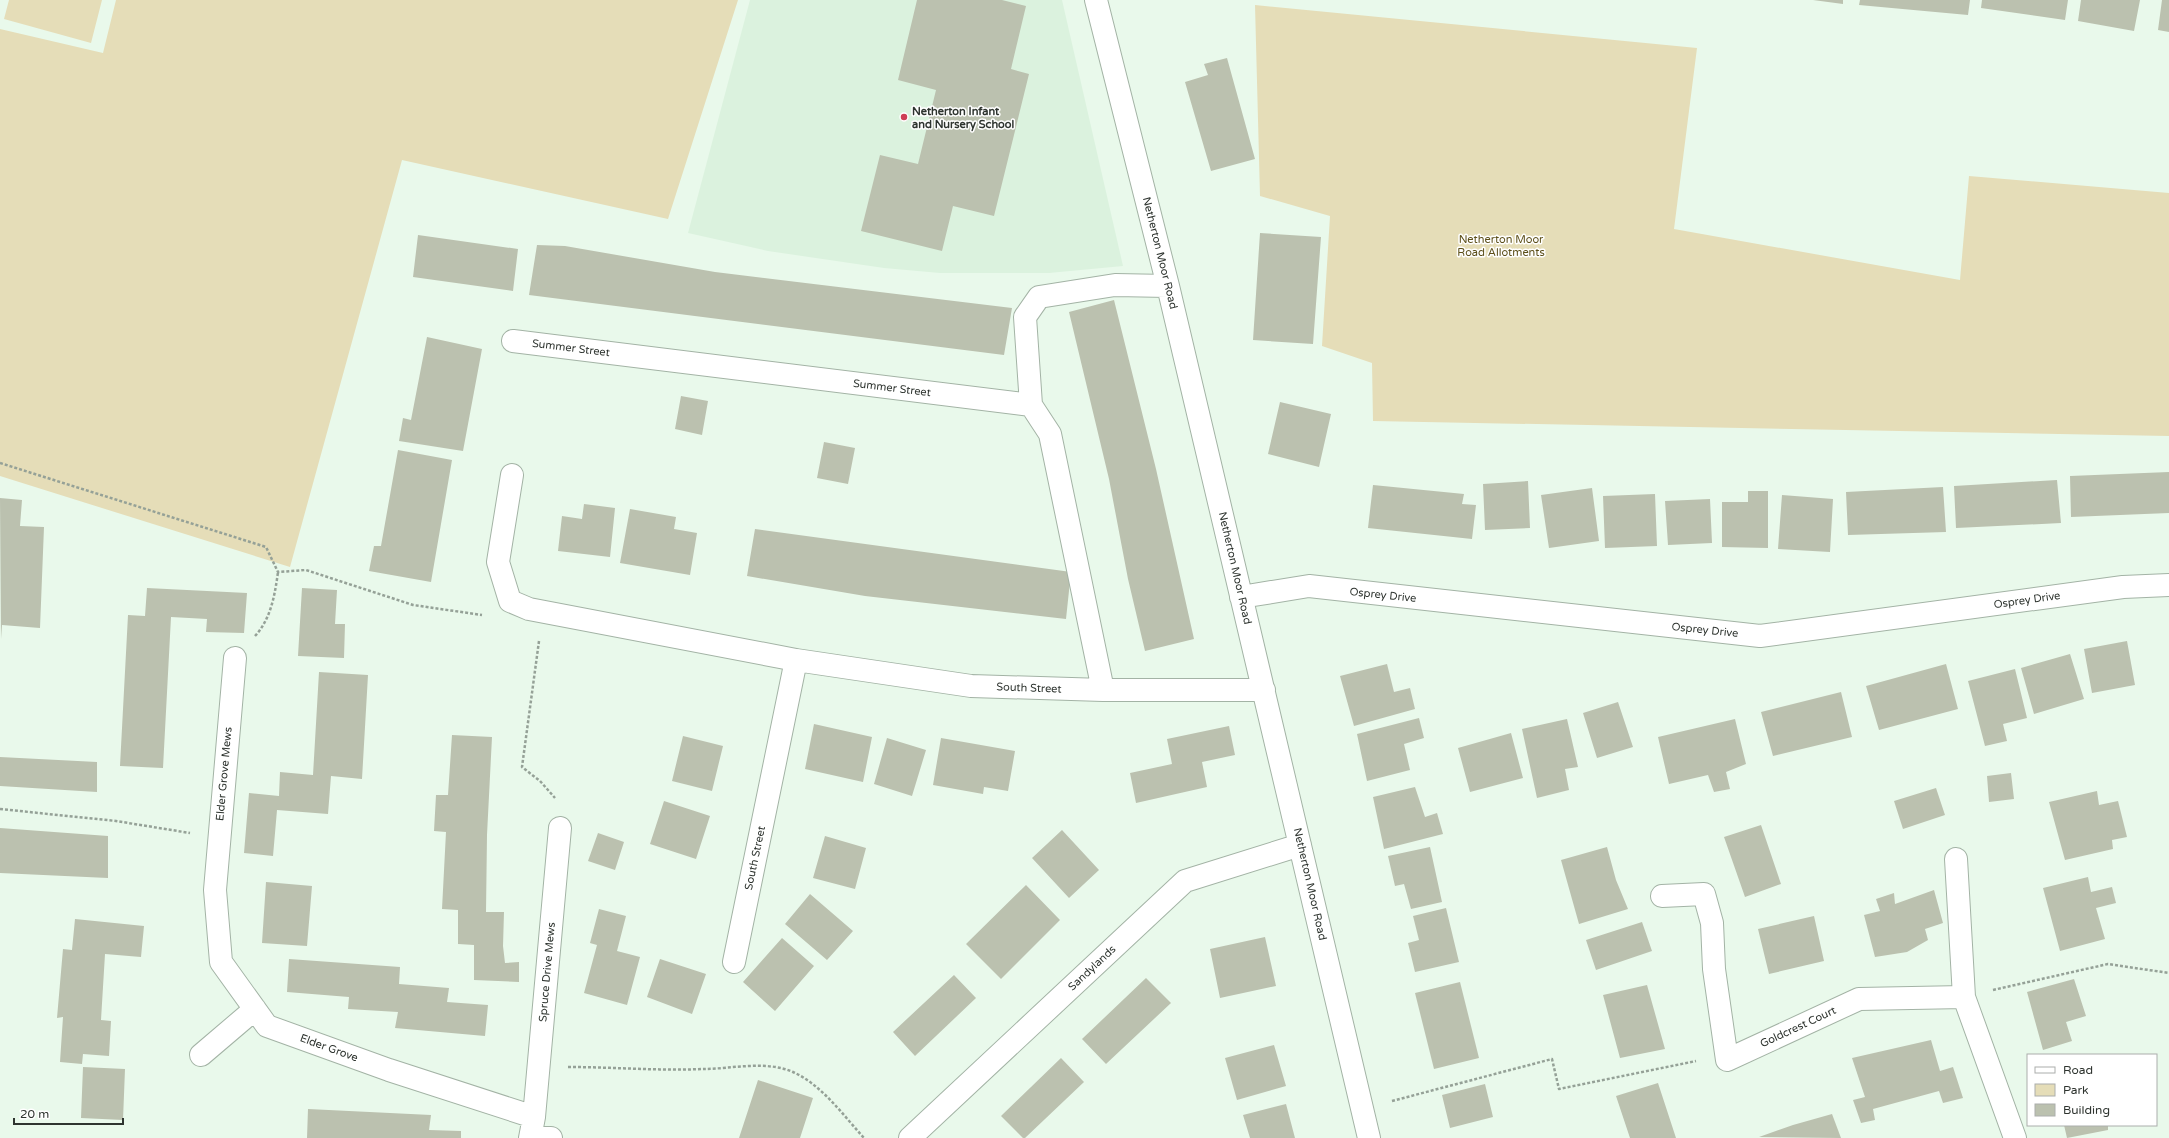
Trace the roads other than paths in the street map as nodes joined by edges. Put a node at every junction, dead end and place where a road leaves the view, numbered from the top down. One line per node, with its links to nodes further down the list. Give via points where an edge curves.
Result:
1 (1096, 0): 2 (street, Netherton Moor Road)
2 (1168, 286): 4 (street, via 1115,285 1039,297 1026,317); 7 (street, Netherton Moor Road)
3 (513, 341): 4 (street, Summer Street)
4 (1031, 405): 10 (street, via 1050,434)
5 (512, 475): 9 (street, South Street, via 498,562 510,601 532,609)
6 (2169, 585): 7 (street, Osprey Drive, via 2123,587 1760,636 1309,586)
7 (1242, 597): 11 (street, Netherton Moor Road)
8 (235, 658): 15 (street, Elder Grove Mews)
9 (796, 660): 10 (street, South Street, via 971,686); 17 (street, South Street)
10 (1102, 690): 11 (street, South Street)
11 (1264, 690): 13 (street, Netherton Moor Road)
12 (560, 828): 21 (street, Spruce Drive Mews)
13 (1300, 845): 24 (street, Sandylands, via 1185,880); 25 (street, Netherton Moor Road)
14 (1956, 859): 18 (street)
15 (215, 890): 19 (street, Elder Grove, via 221,962)
16 (1662, 896): 18 (street, Goldcrest Court, via 1704,894 1712,923 1714,969 1727,1060 1859,999)
17 (734, 962)
18 (1964, 997): 26 (street)
19 (256, 1009): 20 (street); 21 (street, Elder Grove, via 267,1026 389,1070)
20 (201, 1055)
21 (534, 1117): 22 (street, Spruce Drive Mews)
22 (530, 1138): 23 (street)
23 (551, 1138)
24 (910, 1138)
25 (1369, 1138)
26 (2015, 1138)

